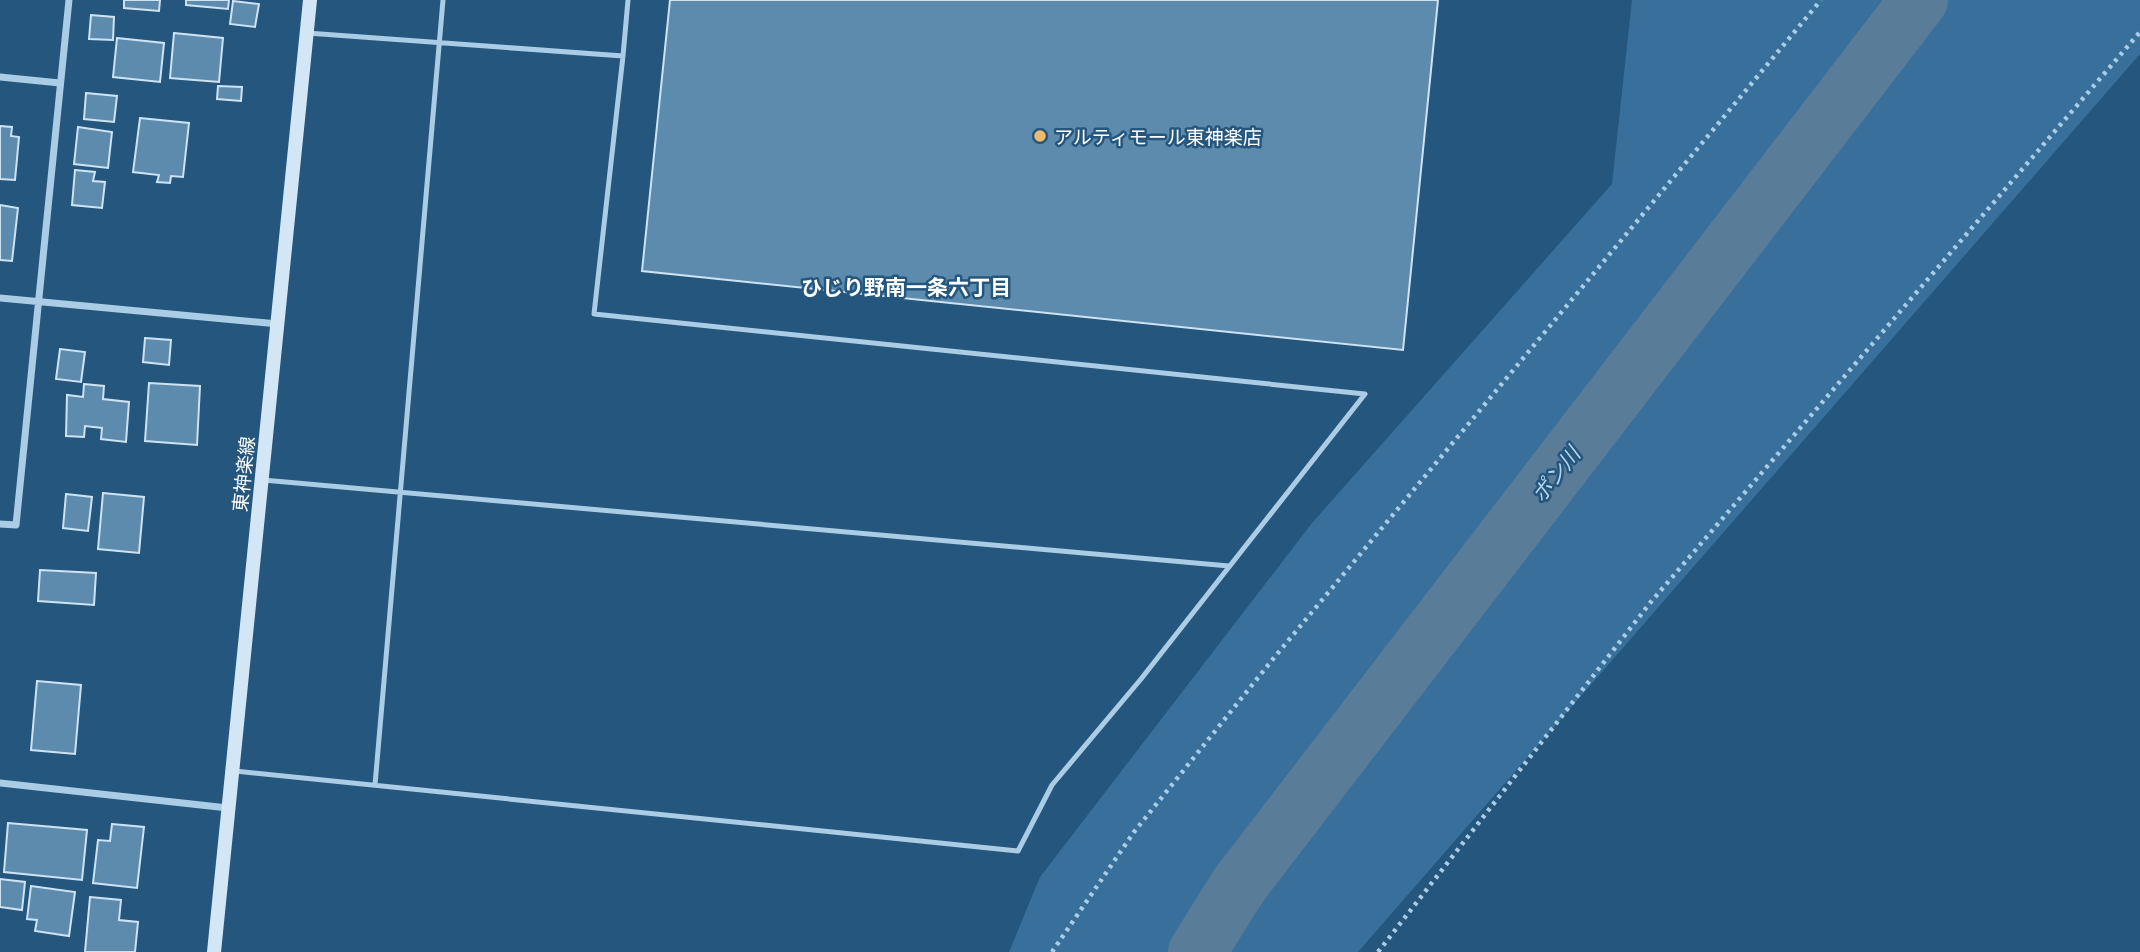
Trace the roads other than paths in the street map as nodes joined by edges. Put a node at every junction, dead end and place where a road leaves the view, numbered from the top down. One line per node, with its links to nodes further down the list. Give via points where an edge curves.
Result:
1 (69, 0): 9 (street)
2 (310, 0): 5 (main road, 東神楽線)
3 (443, 0): 6 (lane)
4 (628, 0): 7 (lane)
5 (307, 33): 6 (lane); 12 (main road, 東神楽線)
6 (440, 41): 7 (lane); 14 (lane)
7 (623, 56): 16 (lane, via 594,314 1364,394)
8 (0, 77): 9 (street)
9 (60, 83): 11 (street)
10 (0, 298): 11 (street)
11 (39, 302): 12 (street); 15 (street, via 16,525)
12 (278, 324): 13 (main road, 東神楽線)
13 (262, 479): 14 (lane); 17 (main road, 東神楽線)
14 (401, 492): 16 (lane); 19 (lane)
15 (0, 524)
16 (1229, 566): 19 (lane, via 1052,785 1018,851)
17 (233, 770): 19 (lane); 20 (main road, 東神楽線)
18 (0, 783): 20 (street)
19 (375, 785)
20 (229, 808): 21 (main road, 東神楽線)
21 (214, 952)

